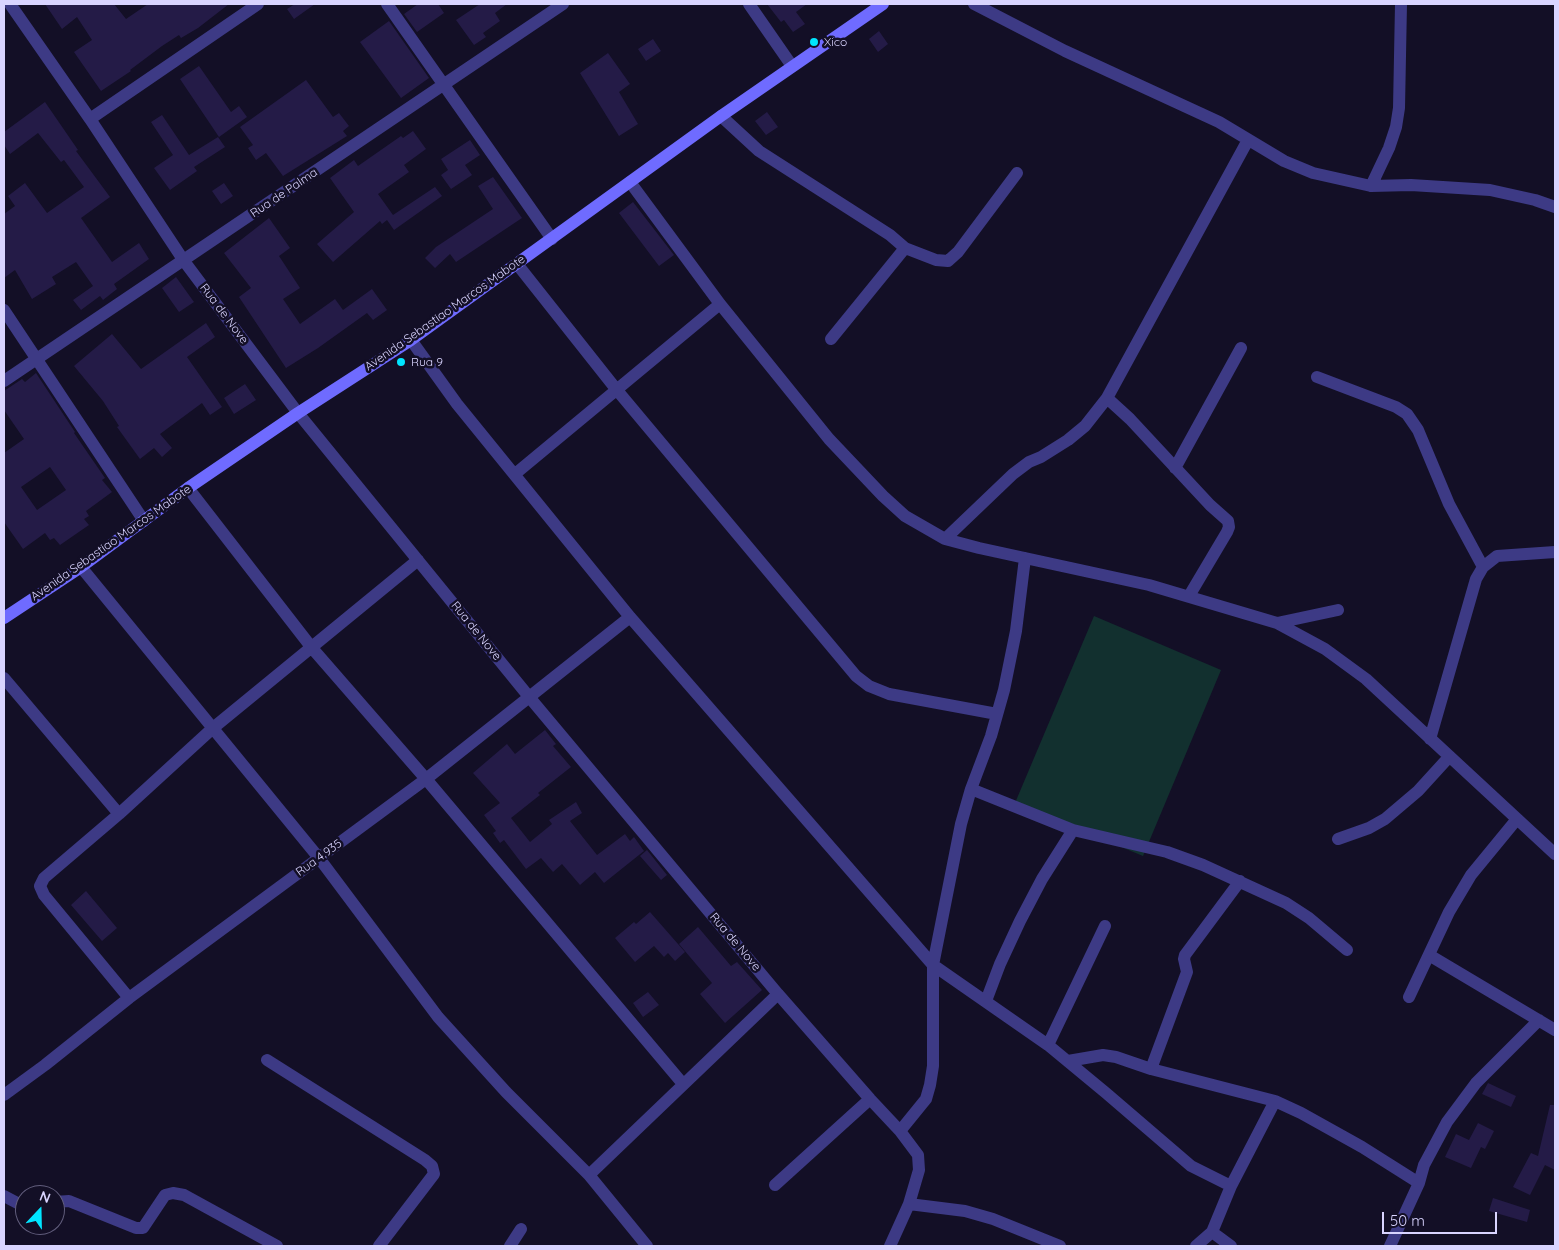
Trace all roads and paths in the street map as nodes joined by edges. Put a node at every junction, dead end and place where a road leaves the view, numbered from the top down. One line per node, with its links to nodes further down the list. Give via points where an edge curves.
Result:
1 (10, 4): 12 (street, Rua de Nove)
2 (258, 4): 12 (street)
3 (386, 4): 10 (street)
4 (563, 4): 10 (street, Rua de Palma)
5 (749, 4): 9 (street)
6 (884, 4): 9 (main road, Avenida Sebastiao Marcos Mabote)
7 (974, 4): 13 (street, via 1065,51 1219,122)
8 (1401, 4): 16 (street, via 1399,108 1389,148)
9 (792, 66): 11 (main road, Avenida Sebastiao Marcos Mabote)
10 (443, 84): 18 (street); 20 (street, Rua de Palma)
11 (721, 116): 15 (main road, Avenida Sebastiao Marcos Mabote); 19 (street, via 759,151 890,235)
12 (90, 119): 20 (street, Rua de Nove)
13 (1248, 140): 16 (street, via 1313,173); 31 (street)
14 (1017, 173): 19 (street, via 948,261 936,260)
15 (630, 182): 18 (main road, Avenida Sebastiao Marcos Mabote); 22 (street)
16 (1371, 186): 17 (street, via 1490,190)
17 (1555, 208)
18 (552, 239): 21 (main road, Avenida Sebastiao Marcos Mabote)
19 (905, 248): 24 (street)
20 (184, 261): 27 (street, Rua de Palma); 32 (street, Rua de Nove)
21 (517, 264): 25 (main road, Avenida Sebastiao Marcos Mabote); 30 (street)
22 (720, 304): 30 (street); 37 (street, via 829,439 883,496 906,516)
23 (4, 310): 27 (street)
24 (831, 339)
25 (411, 340): 32 (main road, Avenida Sebastiao Marcos Mabote); 34 (street, via 457,404)
26 (1241, 348): 33 (street)
27 (36, 358): 29 (street, Rua de Palma); 36 (street)
28 (1317, 377): 41 (street, via 1407,414 1418,430 1448,504)
29 (4, 381)
30 (616, 389): 34 (street); 51 (street, via 856,676 869,686 890,694)
31 (1107, 398): 33 (street); 37 (street, via 1085,426 1013,474)
32 (298, 413): 35 (main road, Avenida Sebastiao Marcos Mabote); 40 (street, Rua de Nove)
33 (1175, 468): 43 (street, via 1228,521 1229,527)
34 (515, 474): 45 (street)
35 (188, 488): 36 (main road, Avenida Sebastiao Marcos Mabote); 48 (street)
36 (144, 521): 42 (main road, Avenida Sebastiao Marcos Mabote)
37 (945, 540): 39 (street)
38 (1555, 552): 41 (street, via 1497,556)
39 (1025, 558): 43 (street); 51 (street, via 1016,631)
40 (418, 560): 48 (street); 50 (street, Rua de Nove)
41 (1483, 566): 53 (street, via 1476,579)
42 (81, 567): 46 (main road, Avenida Sebastiao Marcos Mabote); 52 (street)
43 (1189, 596): 47 (street)
44 (1338, 610): 47 (street)
45 (630, 617): 50 (street, Rua 4.935); 67 (street)
46 (4, 618)
47 (1277, 624): 53 (street, via 1325,649 1366,679)
48 (312, 648): 52 (street); 55 (street)
49 (4, 678): 57 (street)
50 (530, 698): 55 (street, Rua 4.935); 68 (street, Rua de Nove)
51 (997, 714): 56 (street)
52 (213, 728): 57 (street); 62 (street)
53 (1430, 739): 54 (street)
54 (1449, 757): 58 (street); 60 (street, via 1418,791 1385,819)
55 (426, 780): 62 (street, Rua 4.935); 78 (street)
56 (971, 789): 59 (street); 67 (street)
57 (119, 814): 70 (street, via 44,878 40,886)
58 (1517, 819): 61 (street); 66 (street, via 1471,875)
59 (1073, 830): 63 (street, via 1167,852); 71 (street, via 1020,921)
60 (1338, 839)
61 (1555, 854)
62 (319, 858): 70 (street, Rua 4.935); 83 (street, via 438,1017 506,1092)
63 (1240, 881): 65 (street, via 1294,908); 77 (street, via 1185,955 1188,972)
64 (1105, 926): 74 (street)
65 (1347, 950)
66 (1429, 955): 69 (street); 72 (street)
67 (933, 965): 71 (street); 82 (street, via 933,1066 930,1085 926,1099)
68 (778, 994): 78 (street); 80 (street, Rua de Nove)
69 (1409, 997)
70 (129, 998): 79 (street, Rua 4.935, via 46,1065)
71 (986, 1001): 74 (street)
72 (1538, 1020): 73 (street); 84 (street, via 1458,1105 1424,1165)
73 (1555, 1030)
74 (1048, 1045): 76 (street)
75 (267, 1060): 93 (street, via 432,1166 434,1174)
76 (1068, 1061): 77 (street, via 1103,1055); 86 (street, via 1191,1166)
77 (1151, 1069): 81 (street)
78 (683, 1084): 83 (street)
79 (5, 1091)
80 (870, 1099): 82 (street, Rua de Nove); 85 (street)
81 (1275, 1101): 84 (street, via 1362,1147); 86 (street)
82 (900, 1131): 88 (street, Rua de Nove, via 918,1155 919,1170)
83 (589, 1175): 95 (street)
84 (1419, 1184): 91 (street)
85 (775, 1185)
86 (1231, 1186): 90 (street)
87 (65, 1201): 92 (street, via 143,1228 165,1195 184,1195)
88 (909, 1204): 96 (street, Rua de Nove); 97 (street, via 966,1211)
89 (521, 1228): 94 (street)
90 (1212, 1232): 98 (street); 99 (street)
91 (1392, 1245)
92 (278, 1246)
93 (380, 1246)
94 (510, 1246)
95 (647, 1246)
96 (890, 1246)
97 (1060, 1246)
98 (1196, 1246)
99 (1230, 1246)

